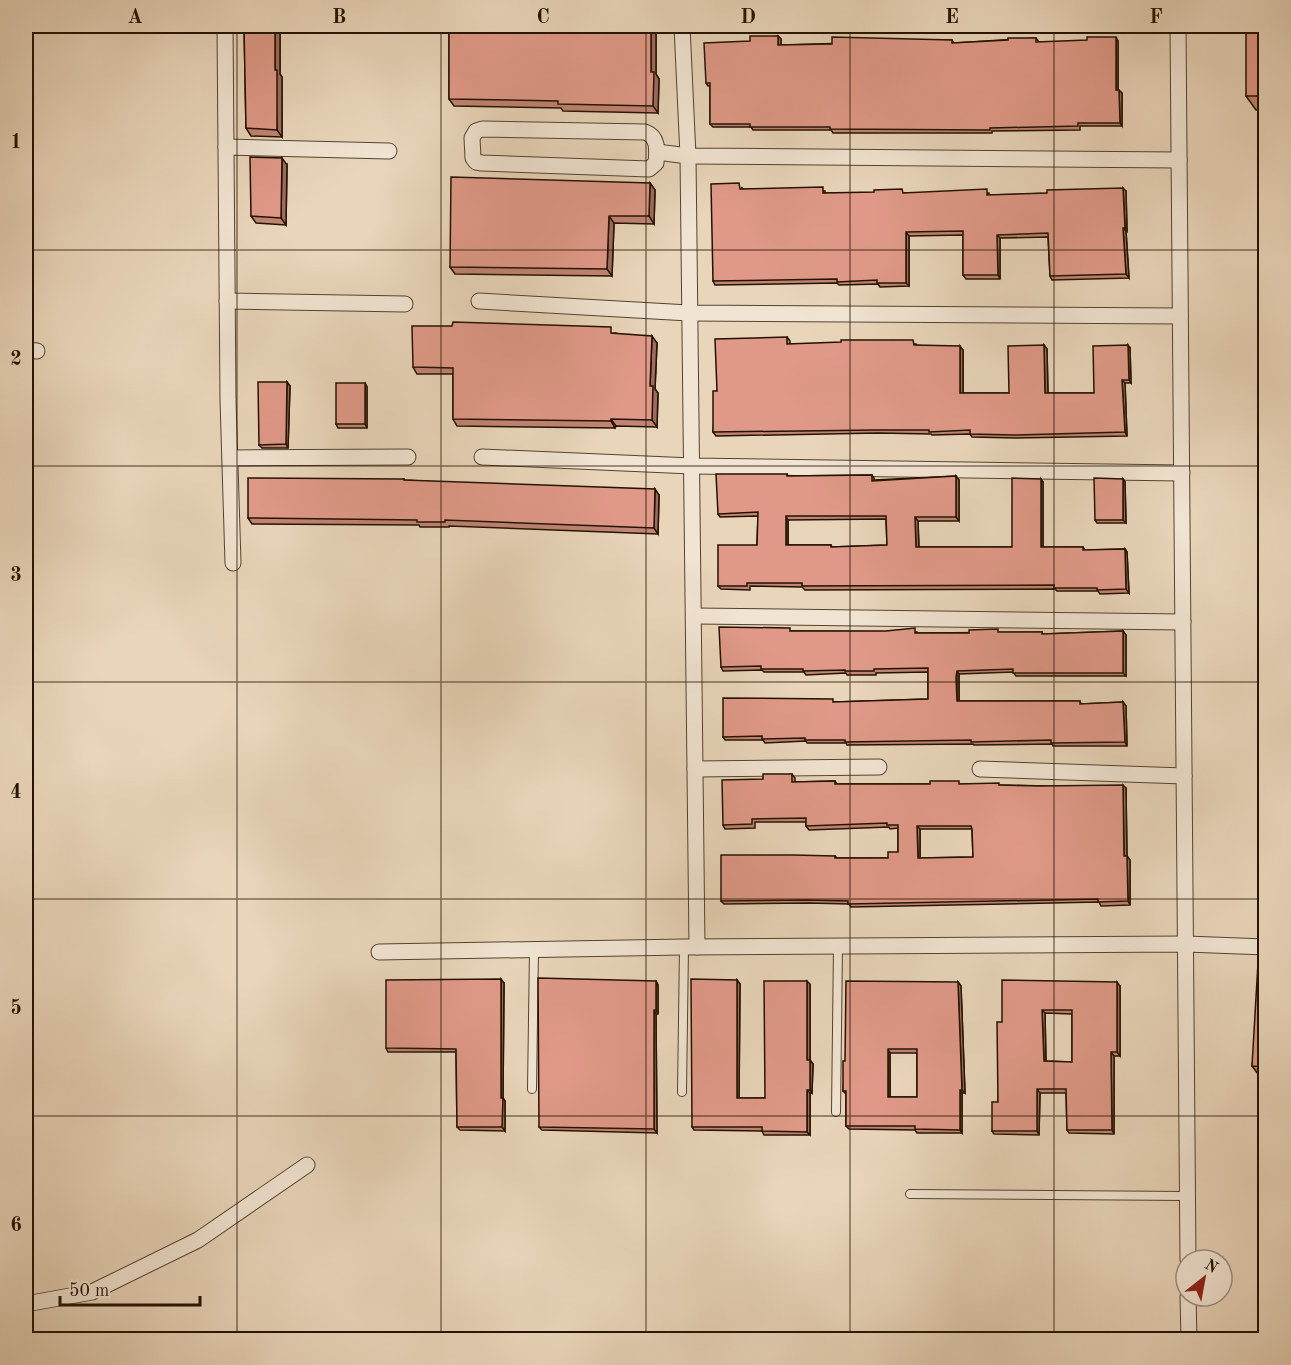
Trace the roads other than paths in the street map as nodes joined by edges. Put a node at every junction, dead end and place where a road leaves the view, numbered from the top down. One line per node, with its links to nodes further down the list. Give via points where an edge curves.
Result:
1 (225, 26): 4 (street)
2 (682, 26): 7 (street)
3 (1178, 26): 8 (street)
4 (226, 147): 5 (street); 9 (street)
5 (388, 151)
6 (657, 152): 6 (street, via 655,139 645,132 482,129 472,138 473,158 482,163 649,169 656,163); 7 (street)
7 (688, 156): 8 (street); 12 (street)
8 (1179, 160): 13 (street)
9 (227, 301): 11 (street); 16 (street)
10 (479, 301): 12 (street)
11 (405, 304)
12 (689, 313): 13 (street); 17 (street)
13 (1180, 316): 18 (street)
14 (408, 457): 16 (street)
15 (482, 457): 17 (street)
16 (230, 458): 19 (street)
17 (692, 466): 18 (street); 20 (street)
18 (1182, 473): 21 (street)
19 (233, 563)
20 (694, 616): 21 (street); 23 (street)
21 (1183, 622): 25 (street)
22 (879, 767): 23 (street)
23 (695, 769): 28 (street)
24 (980, 769): 25 (street)
25 (1184, 776): 26 (street)
26 (1186, 944): 27 (street); 29 (street); 37 (street)
27 (838, 946): 28 (street); 34 (lane)
28 (691, 947): 30 (street); 33 (lane)
29 (1266, 947)
30 (534, 950): 31 (street); 32 (lane)
31 (379, 952)
32 (532, 1089)
33 (682, 1092)
34 (836, 1112)
35 (307, 1165): 39 (street, via 198,1240 92,1292)
36 (910, 1194): 37 (lane)
37 (1188, 1196): 38 (street)
38 (1188, 1248)
39 (26, 1304)
40 (1188, 1308): 41 (street)
41 (1189, 1340)

